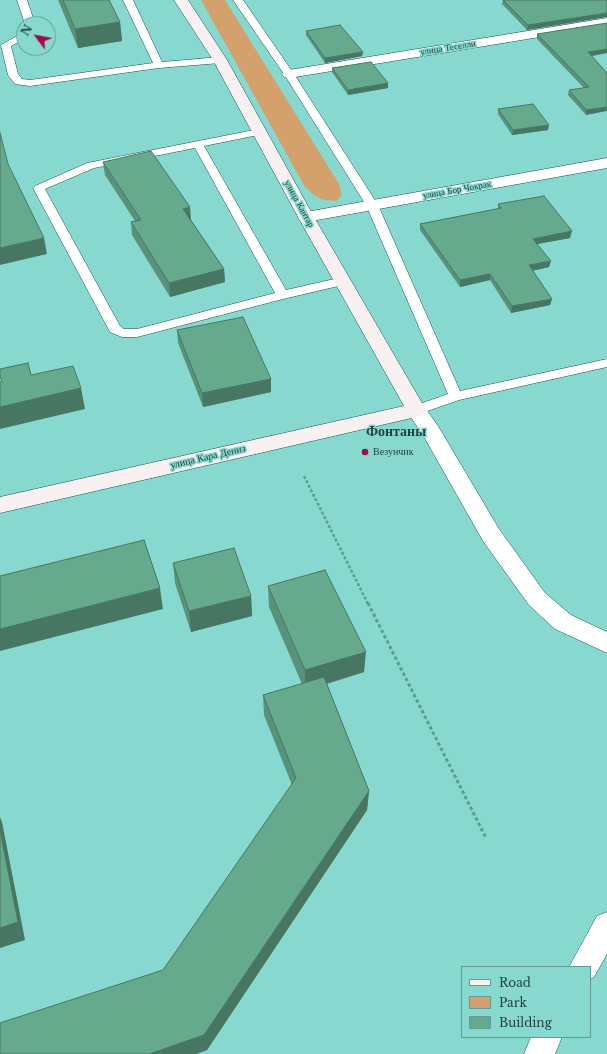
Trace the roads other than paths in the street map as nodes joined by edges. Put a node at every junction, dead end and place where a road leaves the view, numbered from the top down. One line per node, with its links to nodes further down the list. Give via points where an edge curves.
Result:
1 (22, 0): 5 (lane)
2 (128, 0): 9 (lane)
3 (182, 0): 8 (main road, улица Кантар)
4 (238, 0): 10 (lane)
5 (27, 16)
6 (607, 22): 10 (street, улица Теселли)
7 (16, 40): 9 (lane, via 6,45 13,75 19,82)
8 (220, 60): 9 (lane); 11 (main road, улица Кантар)
9 (159, 65)
10 (289, 74): 14 (lane)
11 (260, 132): 12 (lane); 15 (main road, улица Кантар)
12 (198, 144): 17 (lane); 17 (lane, via 92,165 39,188 115,329 122,333 137,333)
13 (607, 163): 14 (street, улица Бор Чокрак)
14 (372, 206): 15 (street, улица Бор Чокрак); 19 (lane)
15 (306, 217): 16 (main road, улица Кантар)
16 (343, 282): 17 (lane); 20 (main road, улица Кантар)
17 (282, 295)
18 (607, 363): 19 (lane)
19 (456, 396): 20 (lane)
20 (416, 410): 21 (main road, улица Кара Дениз); 22 (street, via 431,431 490,535 537,599 563,622)
21 (0, 504)
22 (607, 643)
23 (607, 926): 24 (street)
24 (585, 966)
25 (547, 1038): 26 (street)
26 (540, 1054)

